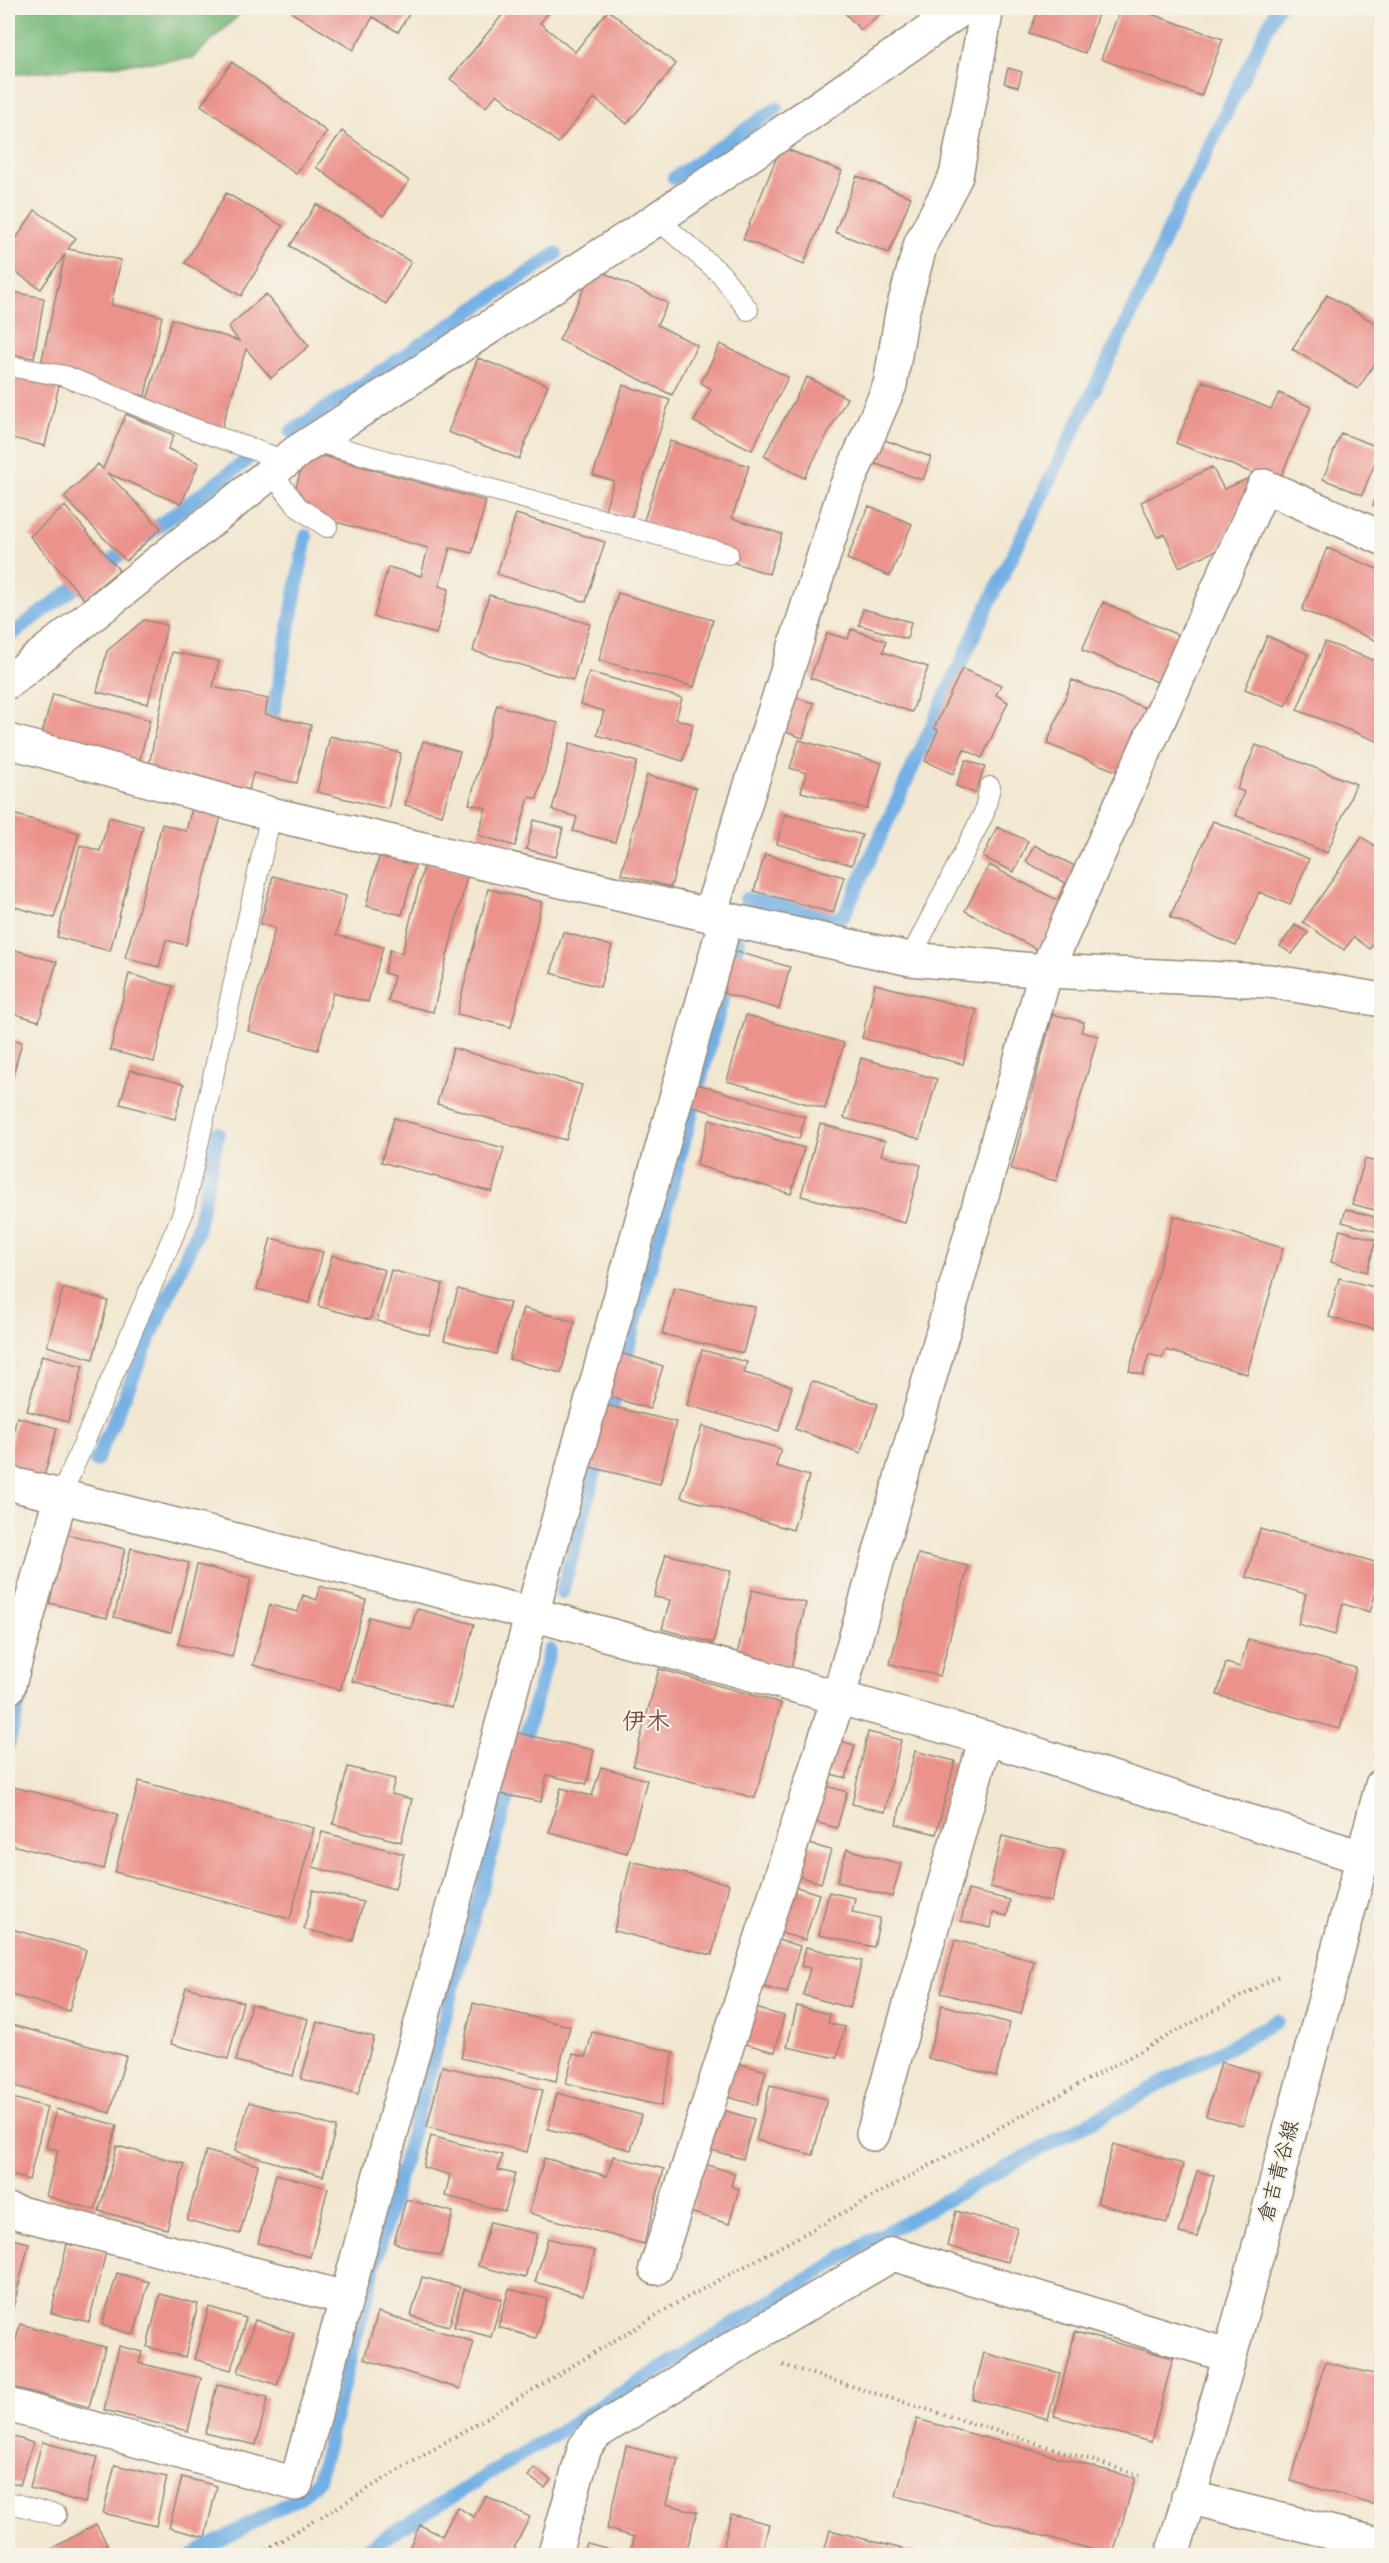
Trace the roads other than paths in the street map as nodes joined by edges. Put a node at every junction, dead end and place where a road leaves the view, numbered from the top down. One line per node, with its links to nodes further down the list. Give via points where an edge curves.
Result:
1 (963, 8): 3 (street)
2 (987, 8): 15 (street, via 956,176 921,243 902,313 890,385 844,492)
3 (657, 219): 4 (lane, via 721,274); 6 (street)
4 (748, 310)
5 (8, 366): 7 (lane, via 65,376)
6 (314, 441): 7 (street); 10 (lane)
7 (278, 466): 8 (lane, via 298,507); 11 (street)
8 (327, 527)
9 (1382, 538): 17 (street, via 1264,486)
10 (728, 554)
11 (8, 682)
12 (8, 741): 14 (street)
13 (990, 787): 16 (lane, via 984,813)
14 (272, 814): 15 (street); 20 (lane, via 183,1213)
15 (718, 916): 16 (street); 21 (street)
16 (910, 959): 17 (street)
17 (1046, 971): 18 (street, via 1270,981); 23 (street)
18 (1382, 1000)
19 (8, 1483): 20 (street)
20 (60, 1497): 21 (street); 22 (street)
21 (532, 1614): 23 (street); 30 (street)
22 (8, 1688)
23 (838, 1700): 24 (street); 29 (street)
24 (986, 1738): 26 (street); 27 (street)
25 (1382, 1785): 26 (street, 倉吉青谷線)
26 (1361, 1857): 31 (street, 倉吉青谷線)
27 (873, 2134)
28 (8, 2210): 30 (street)
29 (656, 2268)
30 (345, 2298): 32 (street, via 296,2484)
31 (1230, 2356): 33 (street, 倉吉青谷線); 37 (street, via 893,2254 596,2433 585,2447)
32 (8, 2405)
33 (1188, 2497): 36 (street); 38 (street, 倉吉青谷線)
34 (8, 2502): 35 (lane)
35 (56, 2515)
36 (1382, 2545)
37 (554, 2556)
38 (1172, 2556)

